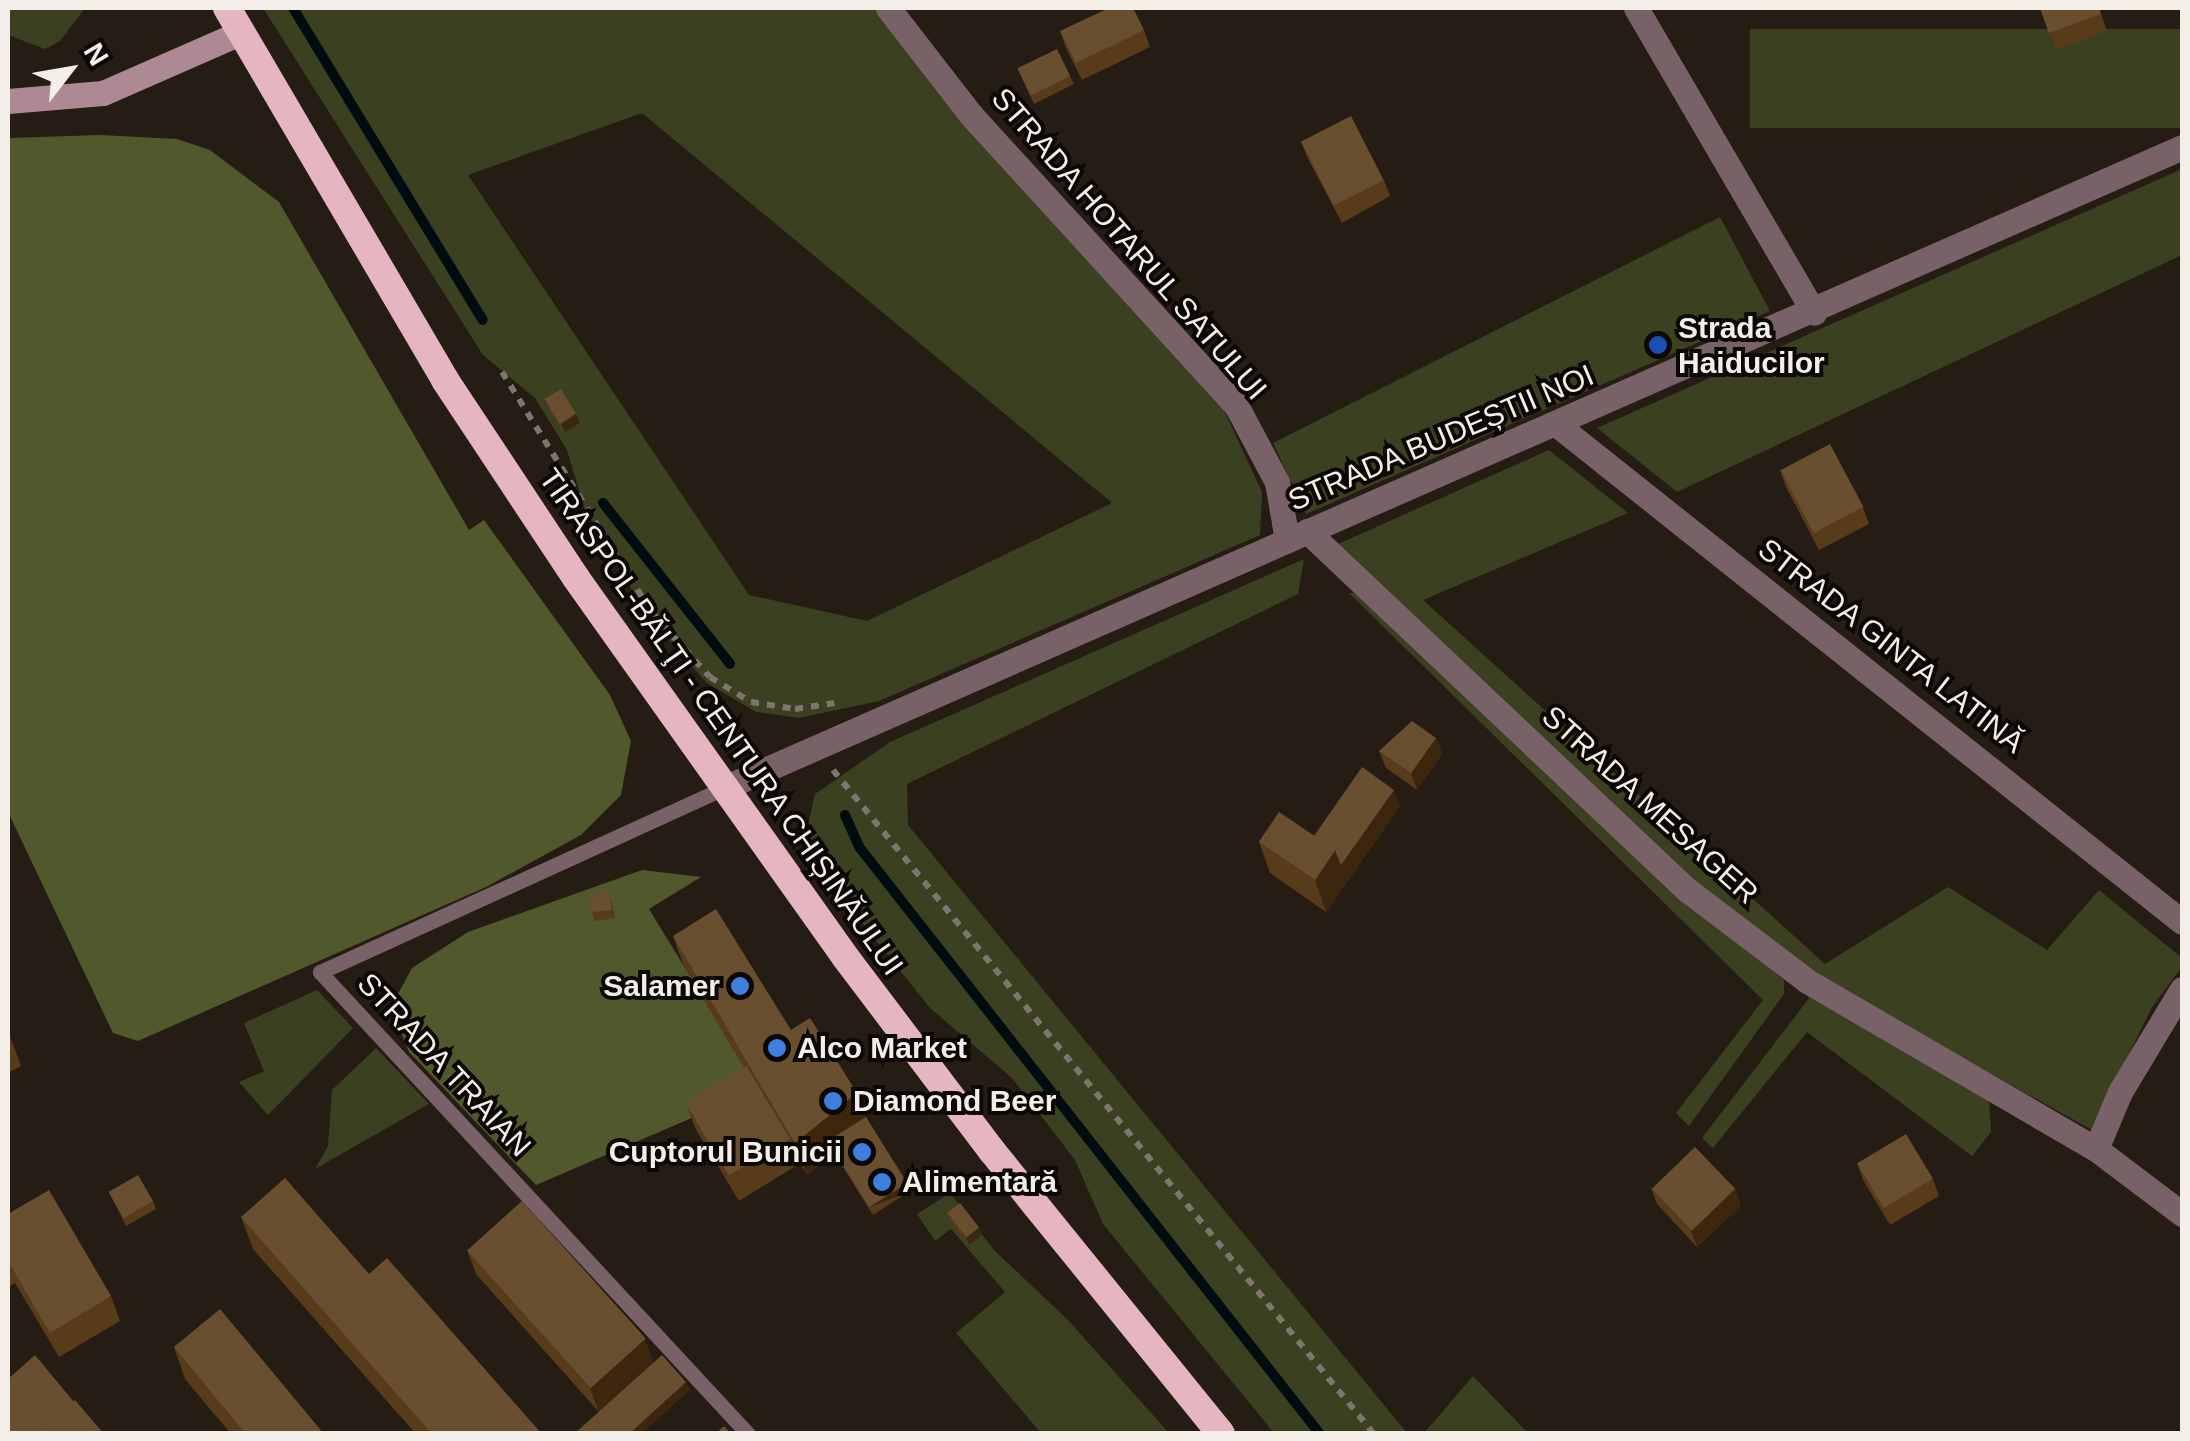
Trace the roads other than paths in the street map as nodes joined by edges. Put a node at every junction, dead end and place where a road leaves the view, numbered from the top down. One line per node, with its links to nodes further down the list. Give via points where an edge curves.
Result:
1 (227, 8): 4 (highway, TIRASPOL-BĂLŢI - CENTURA CHIȘINĂULUI)
2 (888, 8): 9 (street, STRADA HOTARUL SATULUI, via 971,115 1236,406)
3 (1636, 8): 7 (street)
4 (240, 33): 5 (main road, via 103,92); 10 (highway, TIRASPOL-BĂLŢI - CENTURA CHIȘINĂULUI, via 444,380)
5 (8, 101)
6 (2182, 147): 7 (street, STRADA BUDEȘTII NOI)
7 (1814, 313): 8 (street, STRADA BUDEȘTII NOI)
8 (1556, 424): 9 (street, STRADA BUDEȘTII NOI); 11 (street, STRADA GINTA LATINĂ)
9 (1297, 536): 10 (street, STRADA BUDEȘTII NOI); 13 (street, STRADA MESAGER, via 1686,889 1807,981)
10 (724, 788): 15 (lane, STRADA TRAIAN, via 320,972); 16 (highway, TIRASPOL-BĂLŢI - CENTURA CHIȘINĂULUI, via 992,1152)
11 (2182, 922)
12 (2182, 988): 13 (street, via 2120,1092)
13 (2096, 1149): 14 (street, STRADA MESAGER)
14 (2182, 1214)
15 (748, 1434)
16 (1222, 1434)

